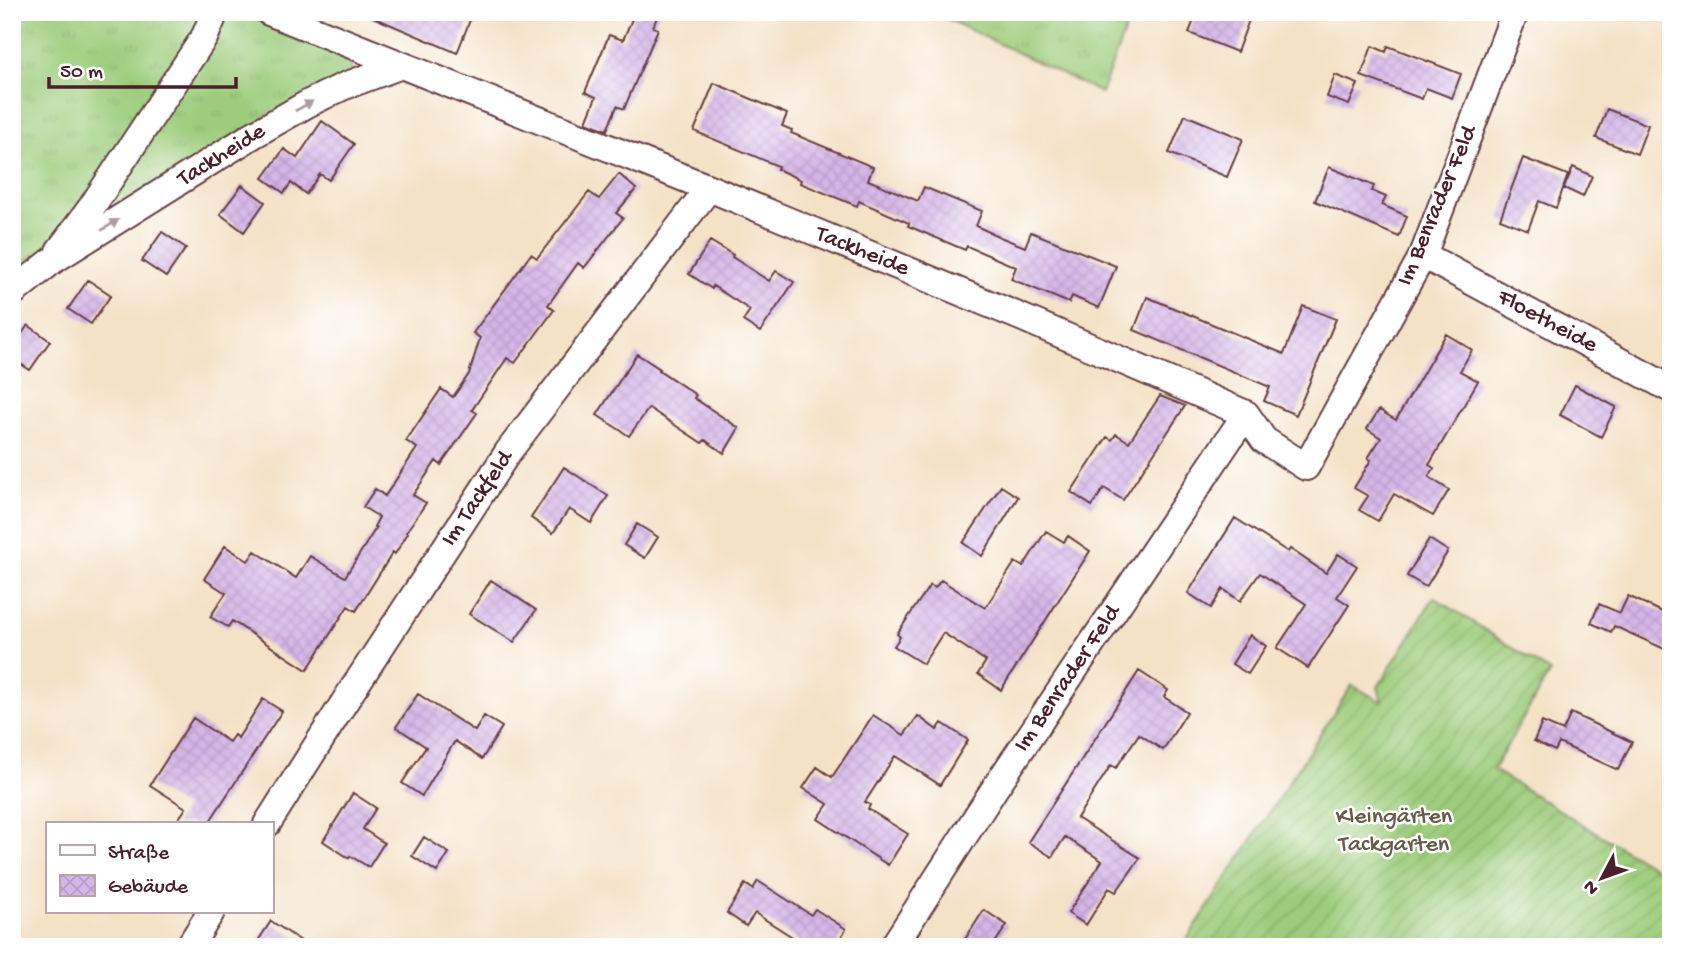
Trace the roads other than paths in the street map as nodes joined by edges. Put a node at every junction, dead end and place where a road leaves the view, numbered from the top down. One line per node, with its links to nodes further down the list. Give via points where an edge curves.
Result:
1 (215, 12): 7 (street, Tackheide, via 190,59)
2 (269, 12): 4 (street, Tackheide)
3 (1515, 12): 6 (street, Im Benrader Feld)
4 (399, 66): 5 (street, Tackheide); 7 (street, Tackheide, one-way to 4, via 309,103)
5 (709, 188): 10 (street, Tackheide); 12 (street, Im Tackfeld, via 508,453)
6 (1423, 255): 9 (street, Floetheide); 11 (street, Im Benrader Feld)
7 (52, 261): 8 (street, Tackheide)
8 (12, 293)
9 (1671, 389)
10 (1246, 414): 11 (street, Tackheide, via 1264,440); 15 (street, Im Benrader Feld)
11 (1307, 467)
12 (268, 822)
13 (210, 914): 14 (street)
14 (189, 947)
15 (893, 947)

